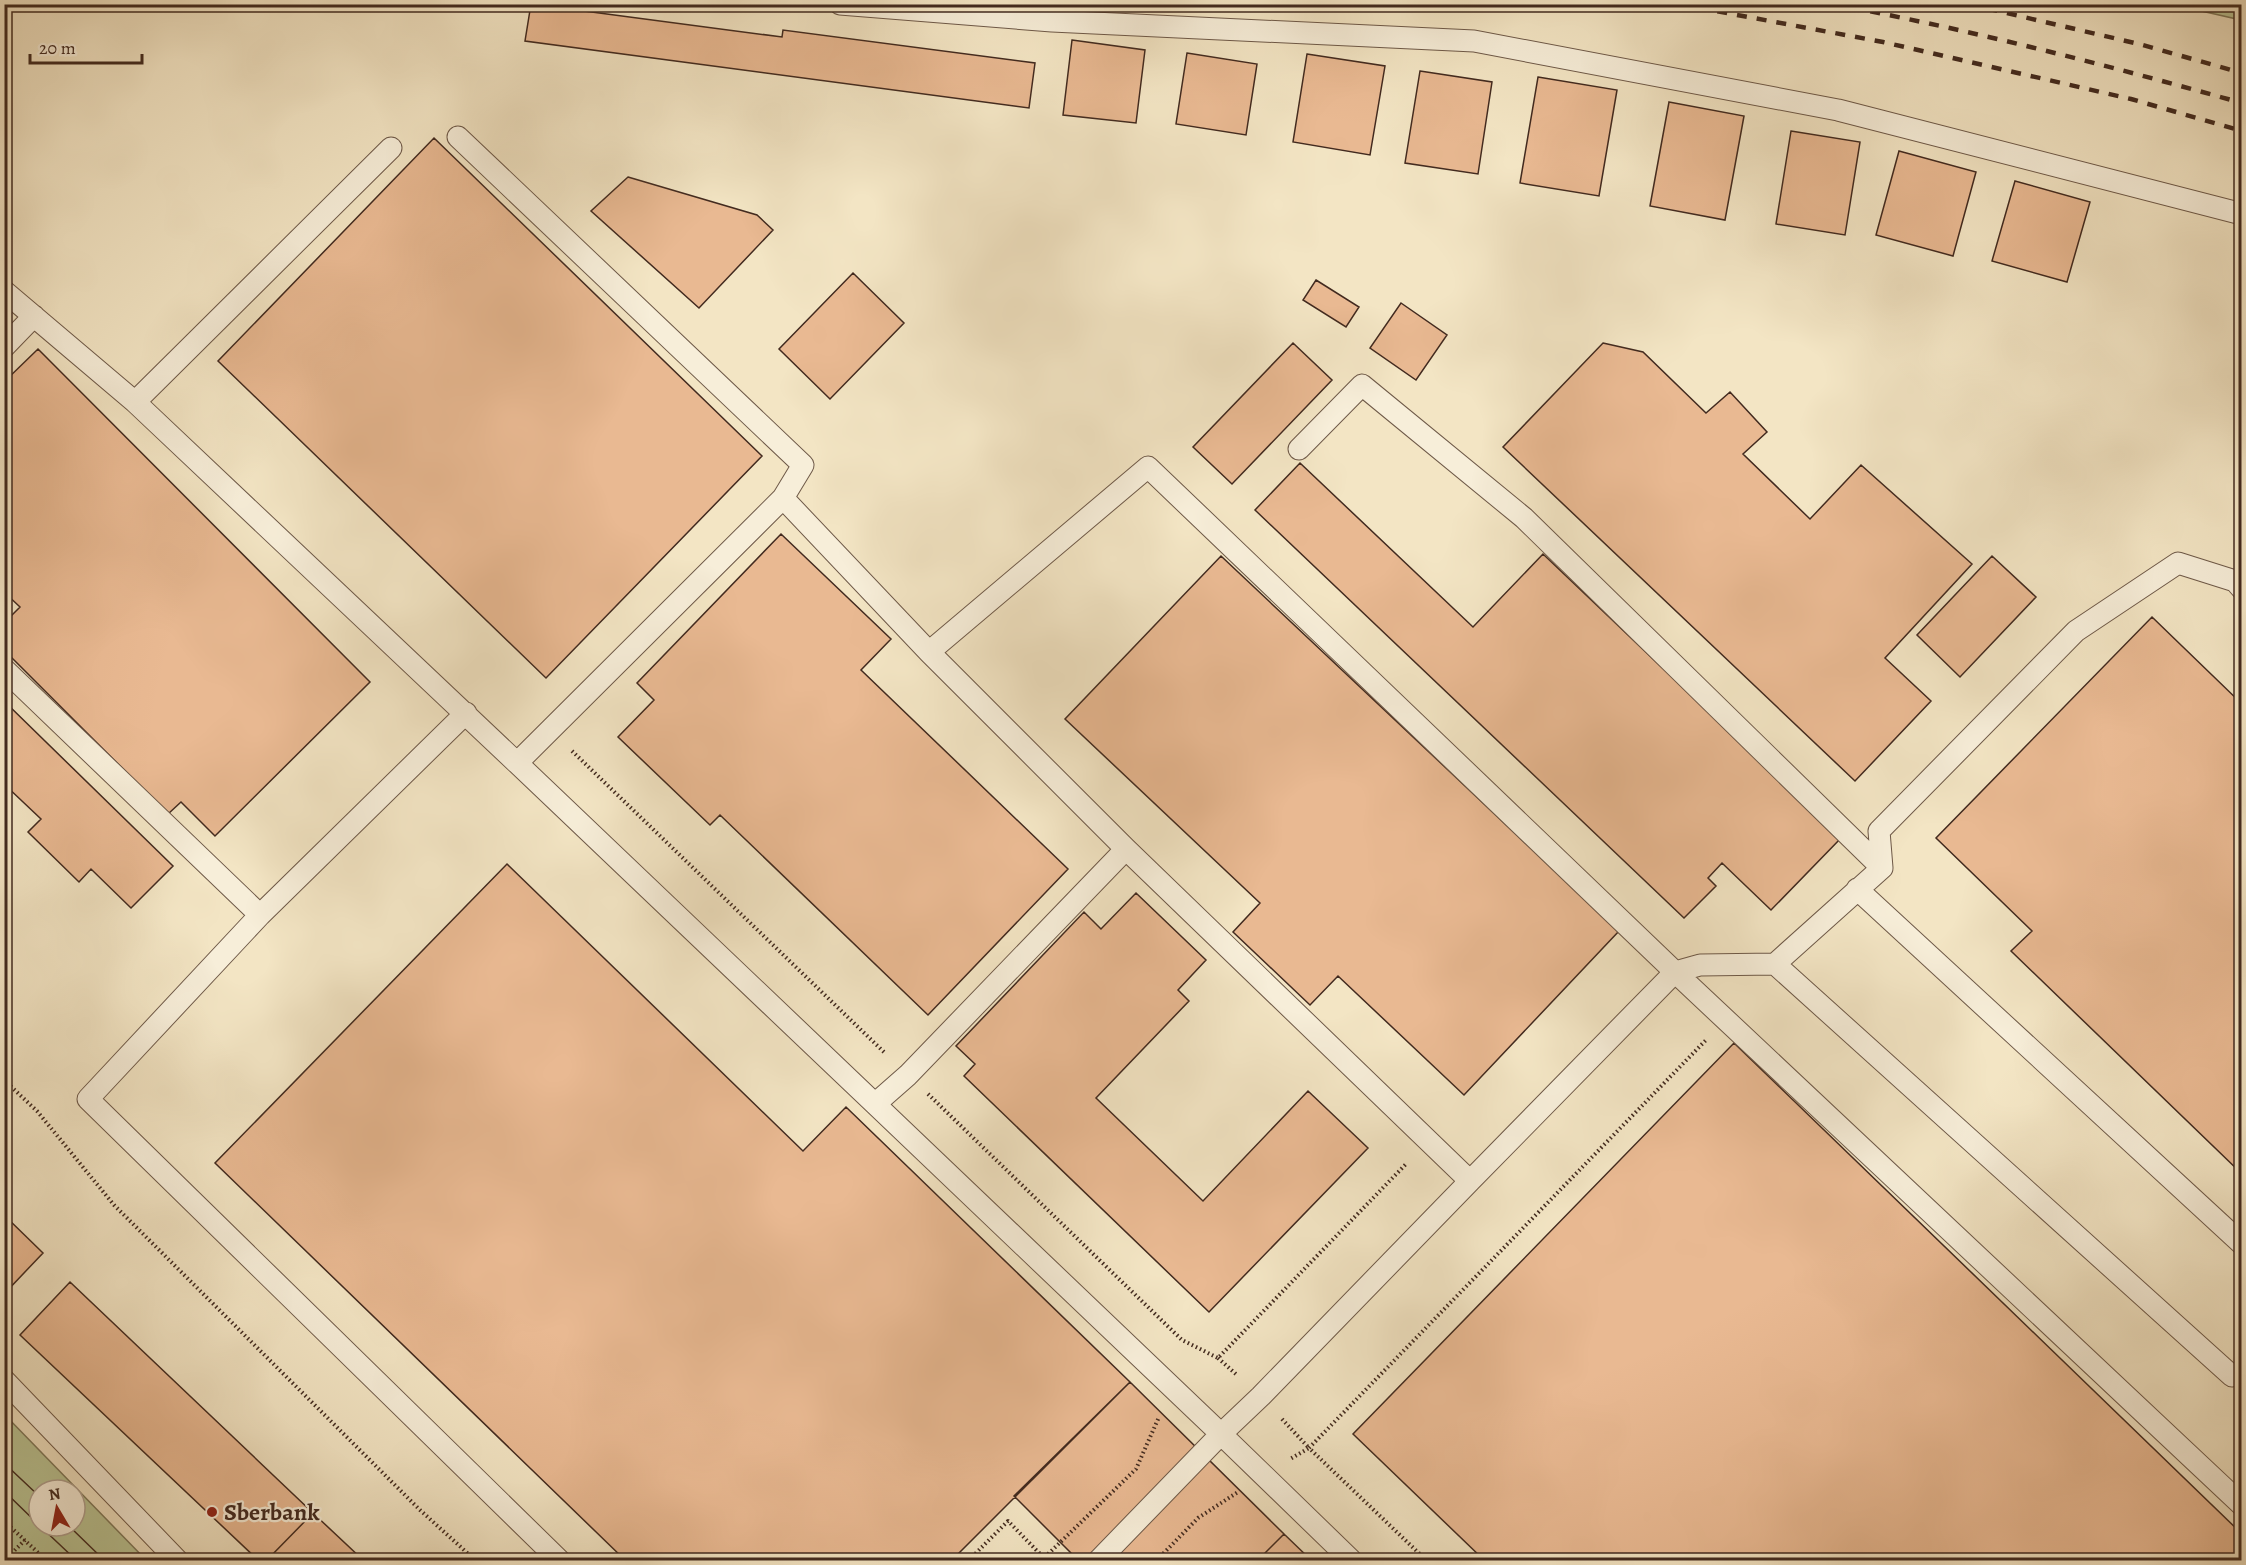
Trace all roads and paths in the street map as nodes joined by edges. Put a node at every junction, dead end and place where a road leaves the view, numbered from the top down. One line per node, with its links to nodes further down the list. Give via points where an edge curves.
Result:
1 (840, 4): 4 (lane, via 1052,21 1473,41 1838,110)
2 (458, 137): 10 (lane, via 803,465)
3 (391, 148): 8 (lane)
4 (2241, 214)
5 (4, 291): 6 (lane)
6 (34, 316): 7 (lane); 8 (lane)
7 (4, 347)
8 (135, 402): 14 (lane)
9 (1299, 449): 18 (lane, via 1362,386 1524,518)
10 (783, 498): 12 (lane); 15 (lane)
11 (2241, 589): 18 (lane, via 2235,581 2178,562 2076,631 1879,831)
12 (928, 652): 17 (lane); 22 (lane, via 1148,467)
13 (4, 669): 20 (lane)
14 (466, 714): 16 (lane); 20 (lane)
15 (551, 731): 16 (lane); 24 (path)
16 (517, 763): 26 (lane)
17 (1126, 849): 24 (lane); 27 (lane)
18 (1881, 868): 19 (lane)
19 (1857, 889): 21 (lane); 29 (lane)
20 (260, 915): 44 (lane, via 88,1099)
21 (1775, 964): 22 (lane, via 1700,965); 31 (lane)
22 (1675, 972): 23 (lane); 28 (lane)
23 (1725, 1020): 35 (path); 37 (lane)
24 (908, 1075): 26 (lane); 30 (path)
25 (4, 1080): 43 (path, via 37,1111 114,1205)
26 (875, 1104): 33 (lane)
27 (1429, 1141): 28 (lane); 30 (path, via 1218,1358)
28 (1470, 1181): 34 (lane)
29 (2241, 1245)
30 (1182, 1340): 33 (path)
31 (2232, 1376)
32 (4, 1380): 42 (lane)
33 (1171, 1387): 34 (lane); 45 (path, via 1136,1469 1044,1558 1008,1521)
34 (1221, 1434): 36 (lane); 46 (lane)
35 (1309, 1448): 36 (path); 49 (path)
36 (1262, 1476): 47 (path, via 1198,1518); 48 (lane)
37 (2241, 1506)
38 (4, 1521): 39 (path)
39 (25, 1540): 40 (path); 41 (path)
40 (5, 1560)
41 (45, 1560)
42 (177, 1560)
43 (475, 1560)
44 (559, 1560)
45 (969, 1560)
46 (1099, 1560)
47 (1157, 1560)
48 (1351, 1560)
49 (1426, 1560)

